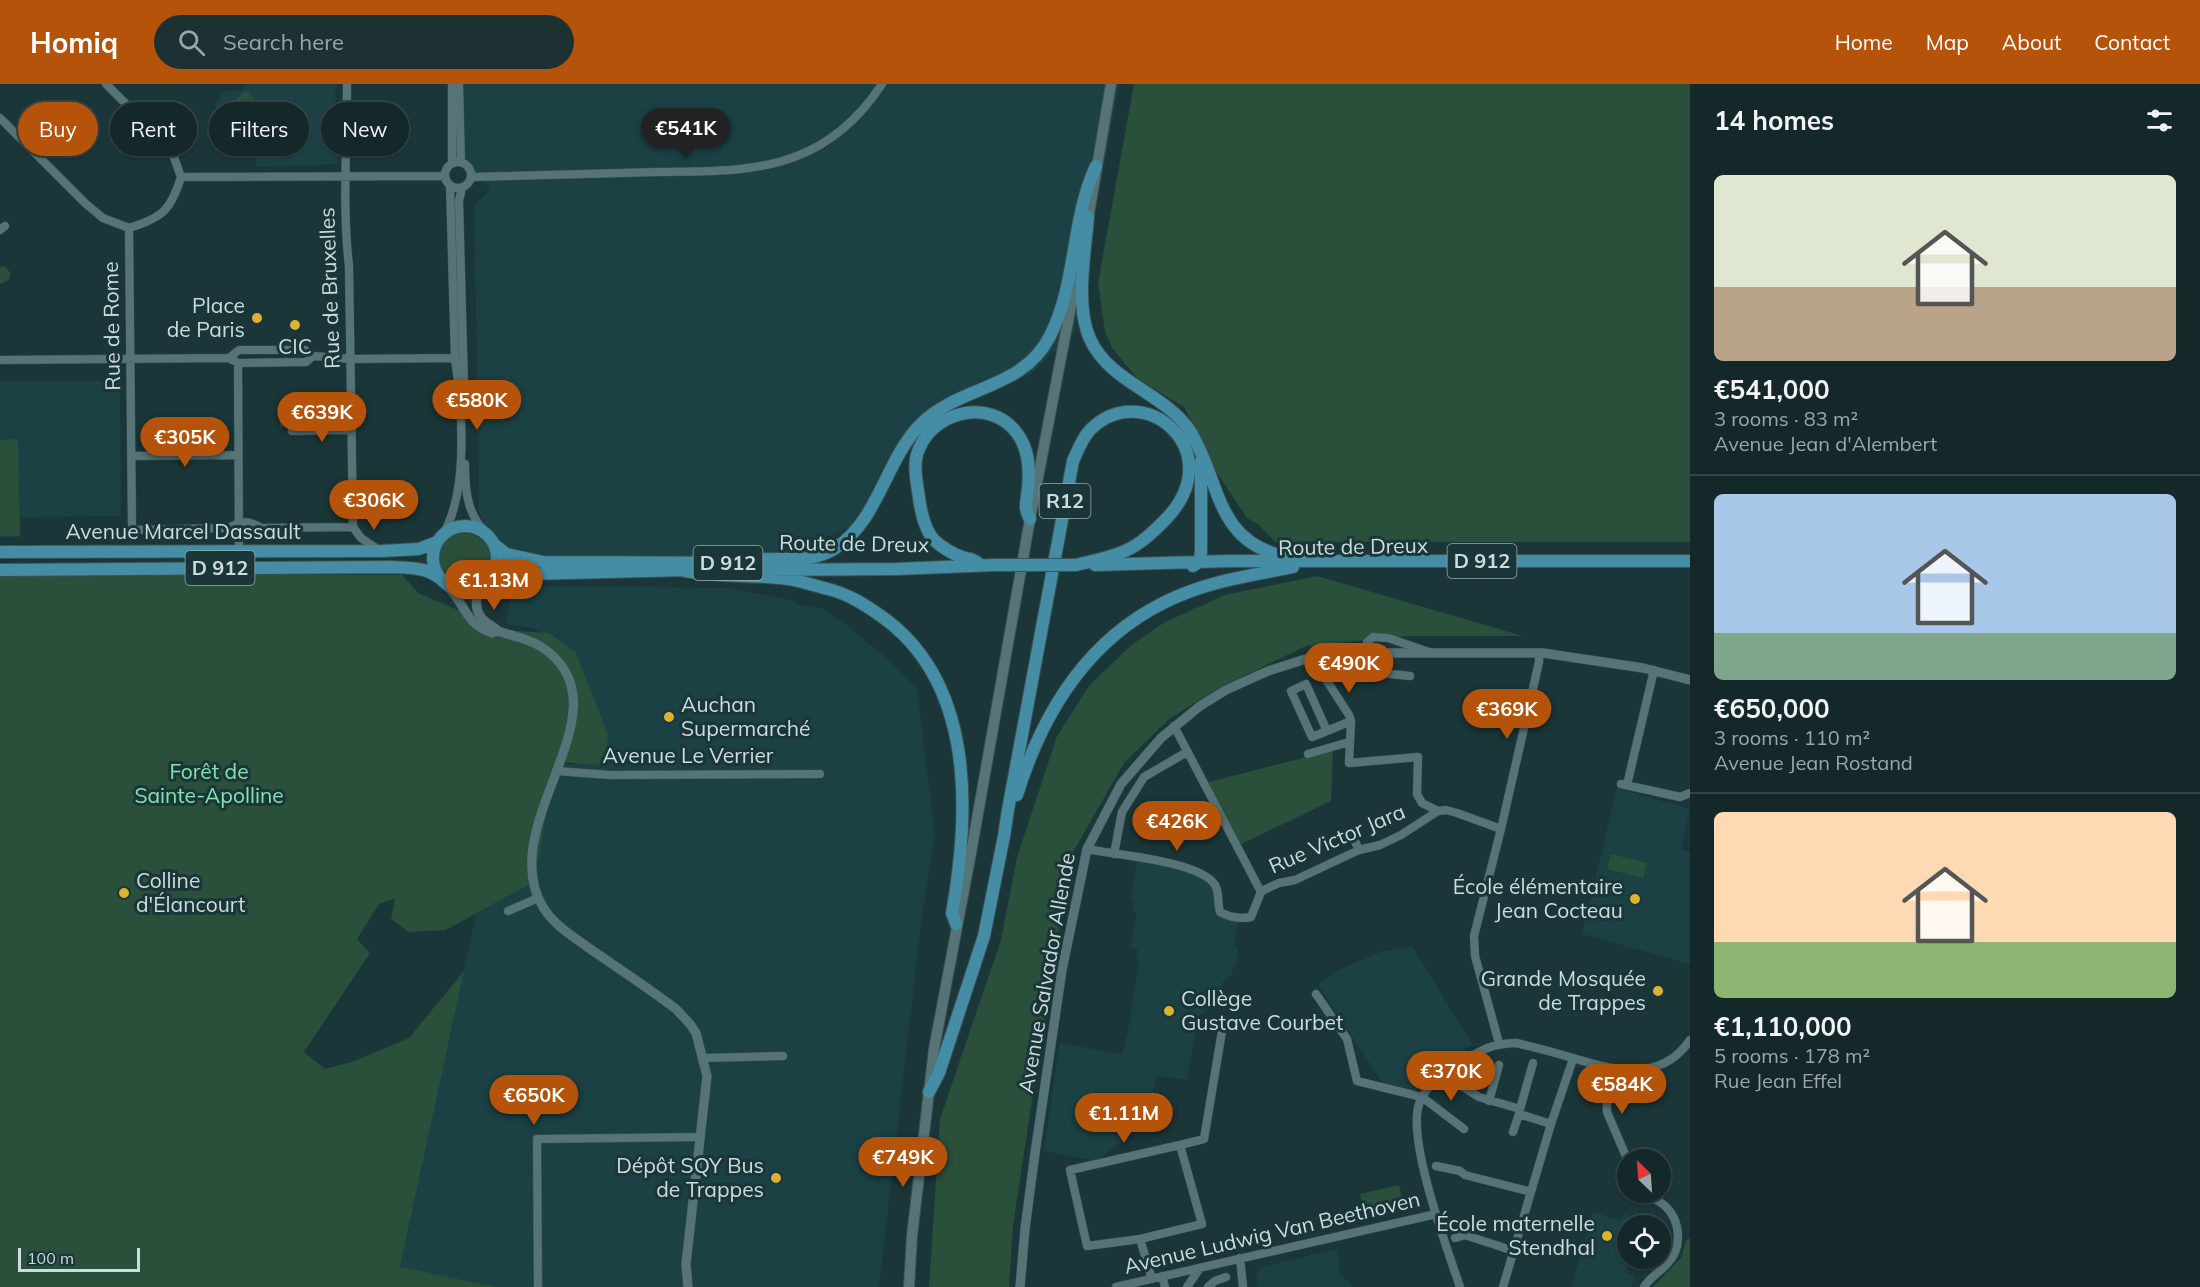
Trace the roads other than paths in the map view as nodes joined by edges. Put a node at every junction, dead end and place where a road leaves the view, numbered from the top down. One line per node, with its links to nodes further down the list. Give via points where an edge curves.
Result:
1 (106, 84): 12 (street, via 171,149)
2 (347, 84): 10 (street, Rue de Bruxelles)
3 (452, 84): 8 (street)
4 (459, 84): 8 (street)
5 (882, 84): 13 (street, via 837,135 778,163 727,171)
6 (1111, 84): 9 (main road, R12)
7 (0, 118): 17 (street, via 103,218)
8 (456, 162): 11 (street, via 447,168); 13 (street, via 468,166)
9 (1096, 166): 16 (main road, R12); 41 (main road, R12, via 1087,184 1055,326 1036,357 1013,375 939,408 920,425 862,522 839,545 806,559 753,559)
10 (346, 175): 11 (street); 12 (street); 21 (street, Rue de Bruxelles)
11 (445, 176): 14 (street)
12 (181, 177): 17 (street, via 165,213)
13 (472, 177): 15 (street)
14 (450, 186): 15 (street); 20 (street)
15 (462, 188): 33 (street, via 459,201 465,475 471,513)
16 (1088, 217): 27 (main road, R12, via 1083,308 1090,340 1104,361 1180,420); 30 (main road, R12)
17 (129, 228): 23 (street, Rue de Rome)
18 (313, 356): 19 (street, via 305,350 239,350); 21 (street); 24 (street, via 306,362)
19 (229, 358): 23 (street); 24 (street)
20 (456, 358): 21 (street); 34 (street, via 460,469 452,516)
21 (350, 359): 25 (street, Rue de Bruxelles)
22 (0, 360): 23 (street)
23 (131, 360): 29 (street, Rue de Rome)
24 (237, 363): 28 (street)
25 (352, 430): 26 (street); 32 (street, Rue de Bruxelles)
26 (292, 431)
27 (1201, 454): 39 (main road, R12, via 1225,514 1246,541 1273,554); 40 (main road)
28 (238, 455): 29 (street); 31 (street)
29 (131, 456): 31 (street, Rue de Rome, via 132,530 228,528)
30 (1030, 519): 44 (main road, R12, via 1025,511 1029,463 1016,431 1001,419 980,412 962,412 942,420 919,449 915,469 921,510 934,541); 83 (main road, R12)
31 (240, 521): 32 (street, via 262,528); 36 (street)
32 (353, 527): 37 (street, via 361,538)
33 (485, 532): 34 (main road, via 464,526 452,528); 35 (main road)
34 (440, 538): 37 (main road, Avenue Marcel Dassault / D 912, via 419,549); 52 (main road, via 432,560)
35 (495, 545): 41 (main road, Route de Dreux / D 912, via 506,554 543,562); 51 (main road, via 497,561)
36 (239, 551): 37 (main road, Avenue Marcel Dassault / D 912); 38 (main road, Avenue Marcel Dassault / D 912)
37 (381, 551)
38 (0, 552)
39 (1320, 560): 40 (main road, Route de Dreux / D 912); 42 (main road, Route de Dreux / D 912)
40 (1200, 561): 43 (main road, Route de Dreux / D 912); 48 (main road)
41 (741, 563): 45 (main road, Route de Dreux / D 912)
42 (1690, 563): 47 (main road, Route de Dreux / D 912)
43 (1161, 564): 46 (main road, Route de Dreux / D 912); 48 (main road, Route de Dreux / D 912)
44 (988, 565): 45 (main road, Route de Dreux / D 912); 46 (main road, Route de Dreux / D 912, bridge)
45 (965, 566): 50 (main road, Route de Dreux / D 912)
46 (1076, 566): 73 (main road, R12, via 1126,551 1143,541 1183,498 1190,471 1185,446 1178,434 1154,416 1138,412 1105,419 1081,442 1073,461)
47 (1293, 567): 48 (main road, Route de Dreux / D 912); 73 (main road, R12, via 1184,594 1134,621 1089,659 1036,739)
48 (1186, 568)
49 (0, 570): 52 (main road, Avenue Marcel Dassault / D 912, via 391,567 418,568)
50 (680, 570): 51 (main road, Route de Dreux / D 912); 83 (main road, R12, via 789,580 839,593 897,627 923,658 943,693 954,724 959,757 963,828 952,913)
51 (492, 575): 53 (main road)
52 (442, 581): 53 (main road, via 465,591); 54 (street, via 476,626 492,633)
53 (482, 586): 54 (street, via 476,596 476,607 482,618)
54 (498, 631): 68 (street, via 532,641 549,652 566,673 575,706)
55 (1430, 652): 56 (street, Avenue Salvador Allende); 57 (street, Avenue Salvador Allende); 57 (street, via 1388,638 1373,638 1367,642)
56 (1539, 653): 58 (street, Avenue Salvador Allende); 72 (street)
57 (1371, 654): 59 (street); 63 (street, Avenue Salvador Allende, via 1309,658 1268,670 1226,690)
58 (1654, 670): 61 (street, Avenue Salvador Allende); 70 (street, via 1624,784 1680,797)
59 (1372, 672): 60 (street); 62 (street, via 1330,675 1327,681)
60 (1410, 676)
61 (1690, 680)
62 (1351, 721): 64 (street); 65 (street)
63 (1174, 726): 66 (street); 75 (street, Avenue Salvador Allende, via 1121,784)
64 (1327, 731): 64 (street, via 1312,737 1291,691 1306,684)
65 (1349, 742): 67 (street); 71 (street, via 1349,763 1418,757 1417,794 1422,803)
66 (1187, 752): 77 (street, via 1144,777 1122,812); 80 (street)
67 (1308, 754)
68 (556, 771): 69 (street, Avenue Le Verrier, via 610,775); 81 (street, via 530,855)
69 (820, 774)
70 (1690, 793)
71 (1438, 811): 72 (street, Rue Victor Jara, via 1457,813); 76 (street, Rue Victor Jara, via 1401,835)
72 (1501, 829): 87 (street, via 1474,936 1475,956)
73 (1004, 837): 95 (main road, R12, via 984,936 939,1073)
74 (1353, 837): 76 (street)
75 (1087, 849): 77 (street, Rue Victor Jara); 121 (street, Avenue Salvador Allende, via 1062,970 1033,1164)
76 (1359, 850): 79 (street, Rue Victor Jara, via 1295,880)
77 (1114, 854): 80 (street, Rue Victor Jara, via 1200,872 1216,886 1218,908 1225,915 1251,916)
78 (1267, 876): 79 (street)
79 (1272, 886): 80 (street, Rue Victor Jara)
80 (1261, 892)
81 (538, 898): 82 (street); 89 (street, via 561,928 676,1009 696,1033)
82 (508, 911)
83 (956, 924): 95 (main road, R12)
84 (1316, 994): 96 (street, via 1347,1039 1357,1081)
85 (1222, 1030): 103 (street, via 1204,1139)
86 (1690, 1040): 93 (street, via 1674,1057 1657,1066 1638,1071)
87 (1499, 1043): 90 (street, via 1516,1043); 96 (street, via 1443,1074)
88 (783, 1056): 89 (street)
89 (703, 1058): 102 (street, via 707,1076)
90 (1573, 1059): 93 (street); 99 (street)
91 (1533, 1064): 98 (street)
92 (1499, 1065): 97 (street)
93 (1616, 1070): 104 (street, via 1606,1105)
94 (1460, 1085): 97 (street)
95 (929, 1092): 120 (main road, R12)
96 (1422, 1096): 100 (street); 108 (street, via 1416,1117 1417,1133)
97 (1489, 1101): 98 (street)
98 (1519, 1111): 99 (street); 101 (street)
99 (1551, 1125): 106 (street)
100 (1464, 1129)
101 (1513, 1132)
102 (700, 1137): 118 (street, via 537,1138); 119 (street, via 686,1264)
103 (1180, 1145): 110 (street, via 1202,1224); 110 (street, via 1070,1170 1087,1246)
104 (1623, 1149)
105 (1436, 1166): 106 (street)
106 (1531, 1192): 111 (street)
107 (1660, 1203): 129 (street, via 1669,1210 1678,1240 1667,1265)
108 (1436, 1214): 112 (street, Avenue Ludwig Van Beethoven); 127 (street)
109 (1455, 1238): 111 (street, via 1465,1235)
110 (1140, 1239): 116 (street)
111 (1514, 1251): 128 (street)
112 (1240, 1258): 113 (street, Avenue Ludwig Van Beethoven); 126 (street)
113 (1200, 1268): 114 (street, Avenue Ludwig Van Beethoven); 124 (street)
114 (1162, 1276): 116 (street, Avenue Ludwig Van Beethoven); 123 (street)
115 (1226, 1277): 125 (street)
116 (1152, 1279): 117 (street, Avenue Ludwig Van Beethoven)
117 (1143, 1284): 122 (street, Avenue Ludwig Van Beethoven)
118 (538, 1287)
119 (688, 1287)
120 (909, 1287)
121 (1020, 1287)
122 (1116, 1287)
123 (1165, 1287)
124 (1187, 1287)
125 (1208, 1287)
126 (1243, 1287)
127 (1460, 1287)
128 (1503, 1287)
129 (1644, 1287)

